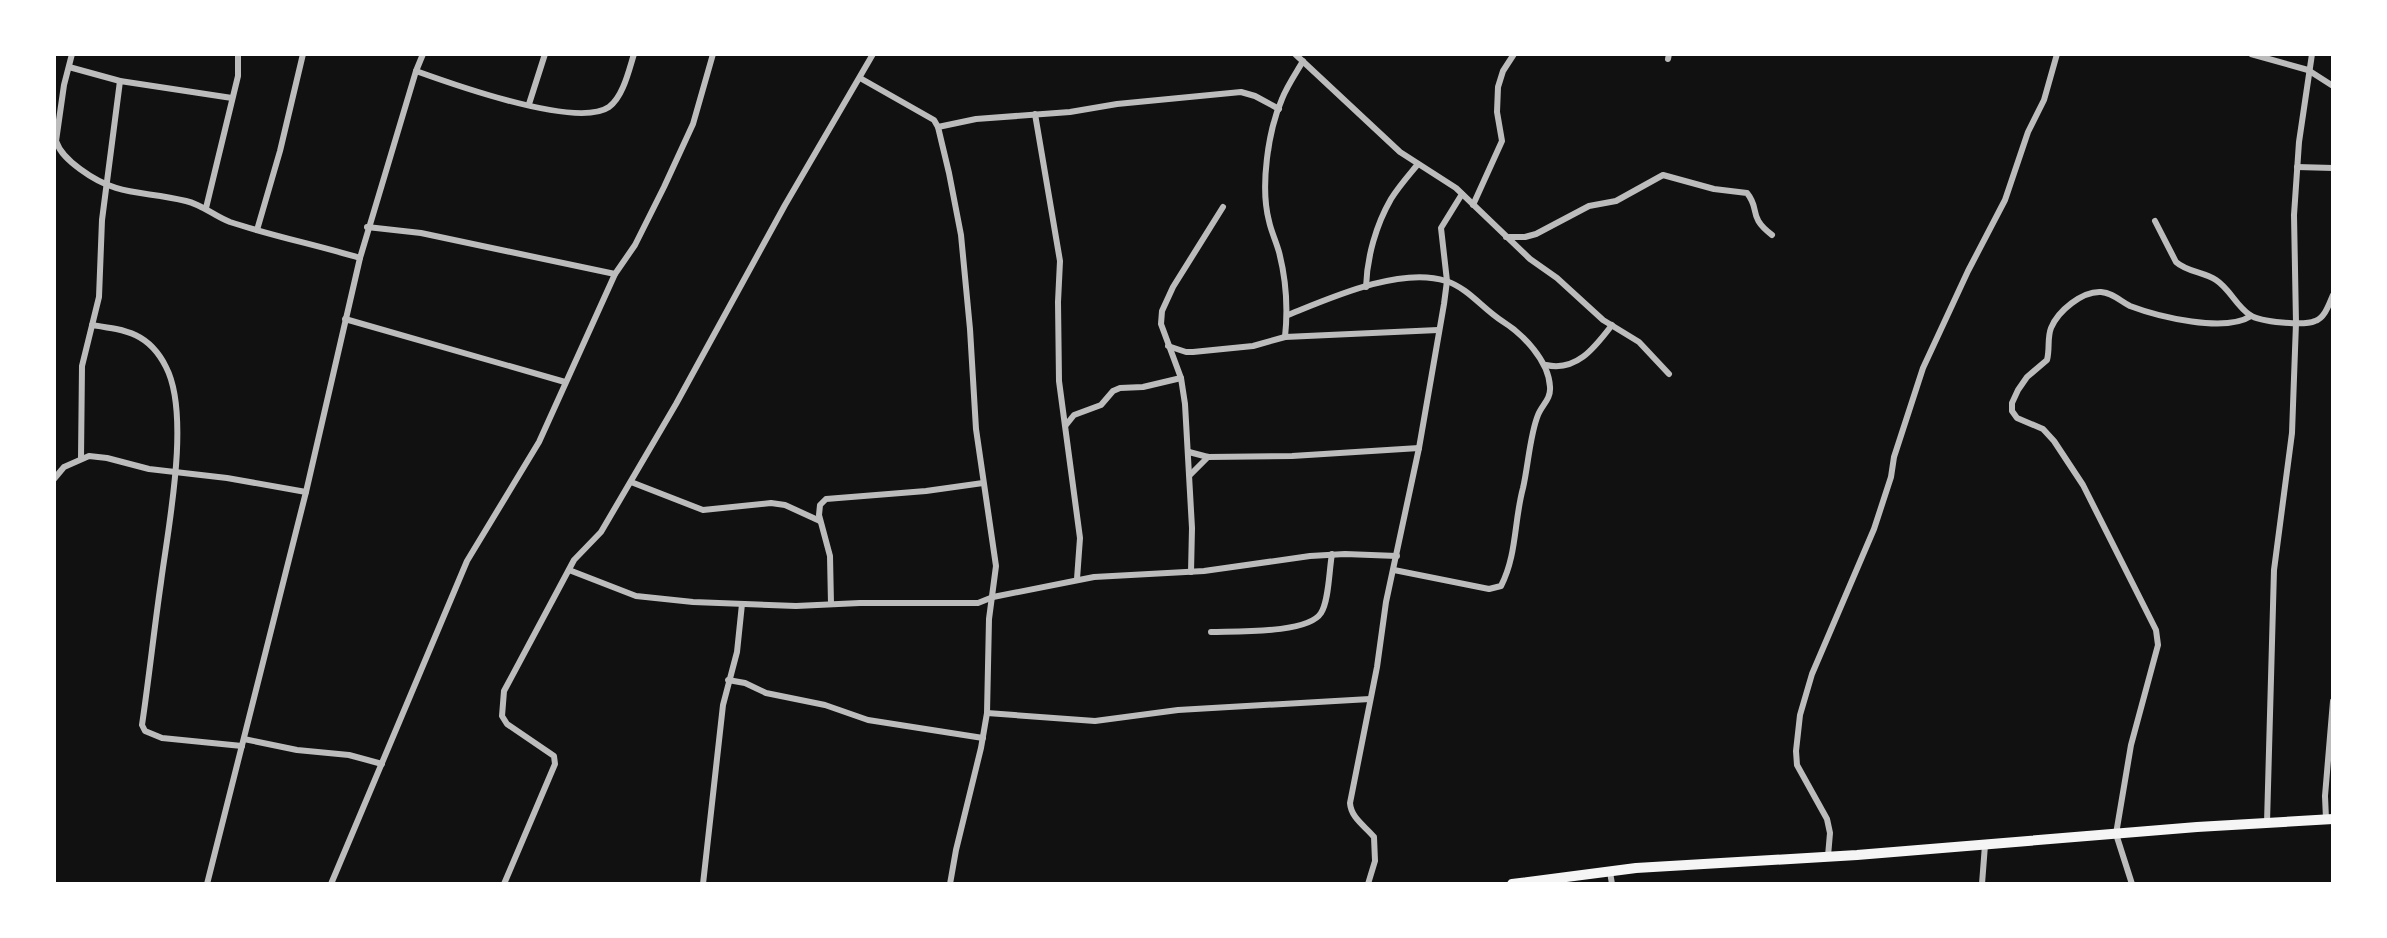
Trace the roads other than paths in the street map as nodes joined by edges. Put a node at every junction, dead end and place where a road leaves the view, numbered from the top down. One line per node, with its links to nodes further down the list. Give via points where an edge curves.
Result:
1 (72, 54): 15 (street)
2 (238, 54): 21 (street)
3 (303, 54): 36 (street)
4 (423, 54): 17 (street)
5 (545, 54): 22 (street)
6 (634, 54): 22 (street, via 616,100 608,108 579,113)
7 (713, 54): 40 (street, via 693,124 635,244)
8 (873, 54): 18 (street)
9 (1295, 54): 14 (street)
10 (1514, 54): 31 (street, via 1498,88 1502,141)
11 (2057, 54): 92 (street, via 2045,100 2031,124 2005,201 1923,368 1874,529 1812,674 1800,715 1797,765 1827,819)
12 (2251, 54): 16 (street)
13 (2312, 54): 16 (street)
14 (1303, 61): 23 (street); 26 (street)
15 (69, 67): 19 (street); 29 (street, via 56,141 70,162)
16 (2308, 70): 20 (street); 27 (street)
17 (416, 71): 22 (street, via 485,95); 35 (street)
18 (860, 78): 25 (street, via 934,120); 67 (street)
19 (120, 81): 21 (street); 29 (street)
20 (2333, 86)
21 (232, 99): 33 (street)
22 (529, 104)
23 (1279, 109): 24 (street, via 1241,92); 44 (street, via 1266,173 1266,198)
24 (1035, 114): 25 (street); 59 (street, via 1060,261 1059,381)
25 (938, 127): 68 (street, via 961,235)
26 (1418, 164): 30 (street); 42 (street, via 1391,199 1377,231)
27 (2297, 167): 28 (street); 47 (street)
28 (2333, 168)
29 (108, 187): 33 (street); 48 (street, via 99,297)
30 (1462, 194): 31 (street); 41 (street, via 1441,228)
31 (1473, 205): 38 (street)
32 (1223, 206): 52 (street, via 1162,311)
33 (206, 208): 36 (street, via 227,221)
34 (2155, 221): 45 (street, via 2180,266 2219,282)
35 (368, 228): 39 (street); 40 (street, via 421,233)
36 (257, 230): 39 (street)
37 (1772, 235): 38 (street, via 1757,222 1747,193 1663,175 1616,201 1589,206 1536,234)
38 (1506, 237): 49 (street)
39 (360, 258): 46 (street)
40 (615, 274): 58 (street)
41 (1447, 281): 42 (street, via 1406,278); 50 (street); 54 (street, via 1527,340)
42 (1366, 287): 44 (street)
43 (2333, 295): 47 (street, via 2322,317)
44 (1288, 315): 51 (street)
45 (2251, 316): 47 (street); 90 (street, via 2212,324 2091,293 2056,320 2047,360 2027,377 2012,403 2017,418 2048,433 2083,485 2156,630 2158,645 2130,744)
46 (345, 319): 58 (street); 69 (street)
47 (2296, 323): 89 (street, via 2292,433 2274,570)
48 (92, 325): 63 (street, via 82,366); 64 (street, via 134,332 166,366 175,392)
49 (1612, 325): 54 (street, via 1585,357 1556,367); 56 (street, via 1639,342)
50 (1438, 330): 51 (street); 60 (street)
51 (1285, 337): 53 (street, via 1254,346)
52 (1168, 346): 53 (street); 55 (street)
53 (1186, 352): 55 (street)
54 (1546, 365): 74 (street, via 1551,389 1538,413 1515,544 1501,586 1489,589)
55 (1178, 368): 57 (street)
56 (1669, 374)
57 (1181, 378): 59 (street, via 1120,388 1101,405 1074,415); 61 (street)
58 (565, 382): 87 (street, via 539,442 467,561)
59 (1066, 425): 76 (street, via 1080,538)
60 (1419, 449): 62 (street); 72 (street)
61 (1189, 452): 62 (street); 65 (street)
62 (1208, 457): 65 (street)
63 (81, 458): 64 (street, via 107,458); 66 (street, via 64,467)
64 (176, 473): 69 (street); 86 (street, via 142,725 162,738)
65 (1189, 475): 75 (street)
66 (54, 480)
67 (631, 482): 70 (street, via 703,510 771,503); 73 (street, via 601,532)
68 (983, 483): 70 (street, via 826,499 820,505); 77 (street, via 996,566)
69 (306, 492): 86 (street)
70 (820, 521): 79 (street, via 830,555)
71 (1332, 555): 72 (street); 75 (street); 80 (street, via 1323,611 1315,620 1282,629)
72 (1397, 556): 74 (street)
73 (569, 570): 78 (street, via 636,596); 96 (street, via 504,691 502,716 507,724 554,756 555,765)
74 (1394, 570): 82 (street)
75 (1191, 572): 76 (street)
76 (1077, 579): 77 (street)
77 (993, 597): 79 (street, via 978,603); 84 (street)
78 (742, 604): 79 (street); 81 (street, via 737,652)
79 (831, 604)
80 (1211, 632)
81 (728, 680): 85 (street, via 868,720); 97 (street)
82 (1370, 699): 84 (street, via 1178,710 1095,722); 99 (street, via 1350,803 1354,817 1374,837 1375,861)
83 (2333, 701): 88 (street, via 2325,796)
84 (987, 713): 85 (street)
85 (983, 738): 98 (street)
86 (243, 742): 87 (street, via 349,755); 94 (street)
87 (382, 764): 95 (street)
88 (2329, 819): 89 (highway)
89 (2267, 822): 90 (highway)
90 (2116, 834): 91 (highway); 102 (street)
91 (1985, 845): 92 (highway); 101 (street)
92 (1828, 856): 93 (highway, via 1636,869)
93 (1611, 878): 100 (highway)
94 (207, 884)
95 (331, 884)
96 (504, 884)
97 (703, 884)
98 (950, 884)
99 (1368, 884)
100 (1512, 884)
101 (1982, 884)
102 (2132, 884)

